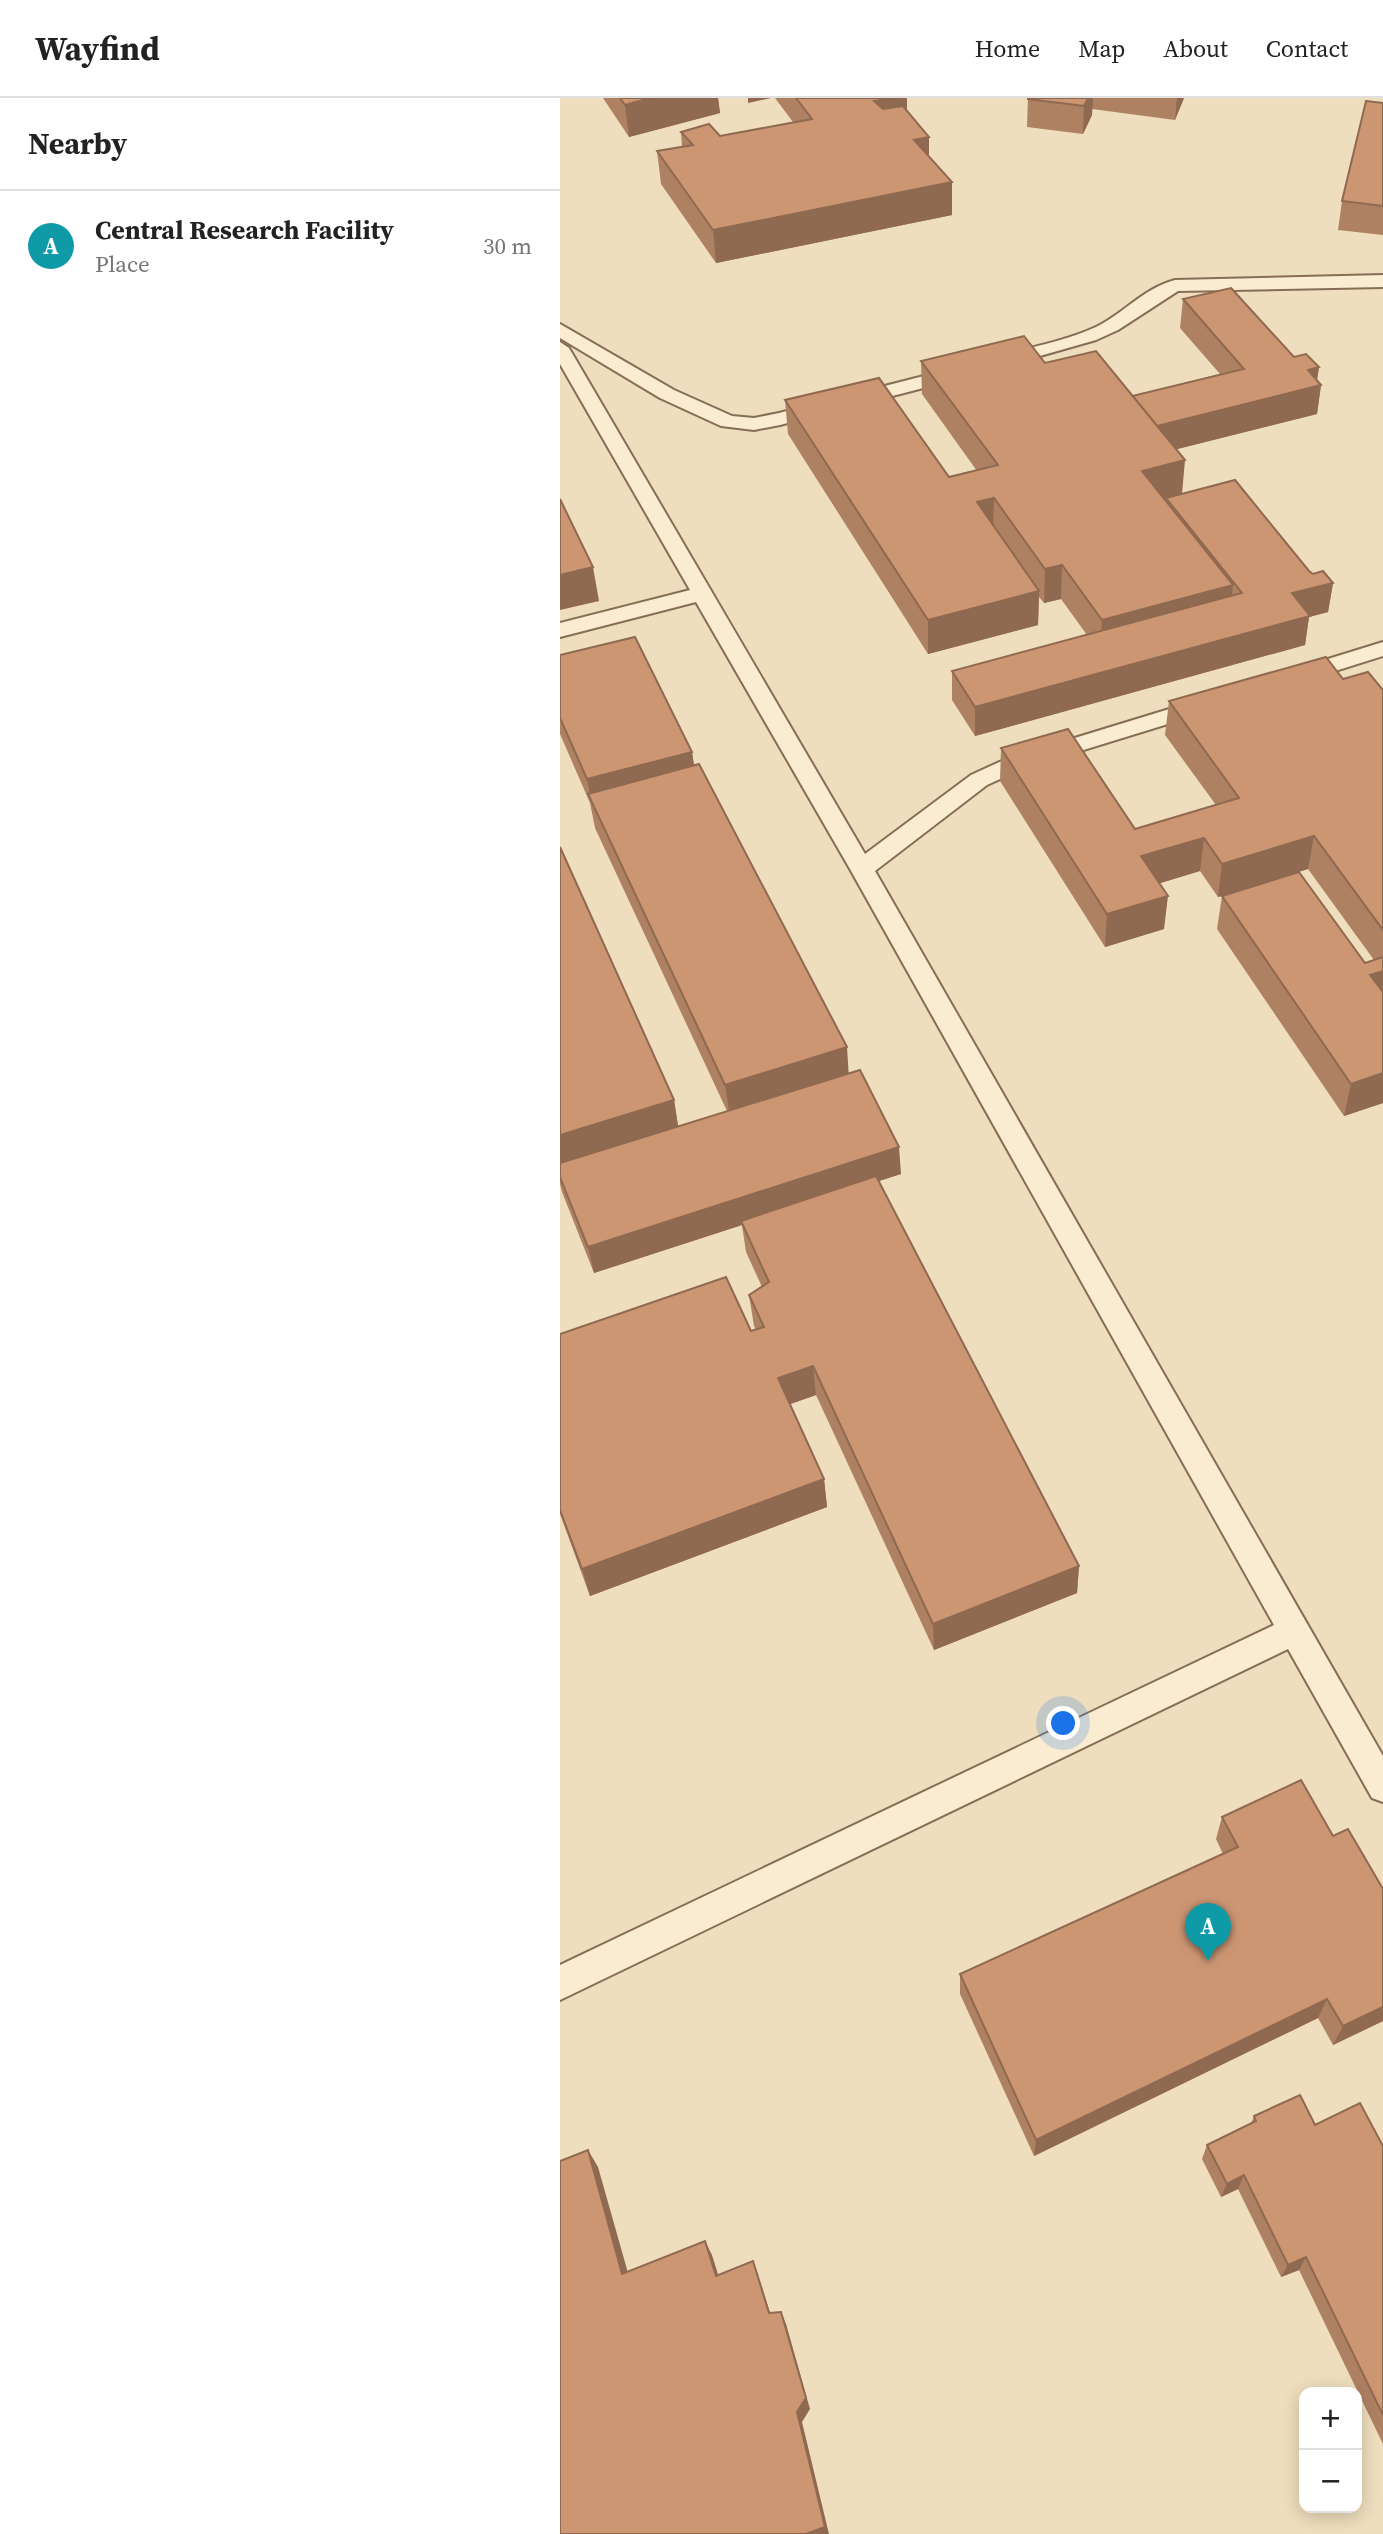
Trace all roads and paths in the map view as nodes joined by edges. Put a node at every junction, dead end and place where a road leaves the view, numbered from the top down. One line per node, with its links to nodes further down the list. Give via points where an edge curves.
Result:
1 (1383, 281): 2 (lane, via 1175,286 1101,332 905,389 754,424 728,422 667,394)
2 (560, 330)
3 (560, 348): 4 (lane)
4 (701, 594): 5 (lane); 9 (lane)
5 (560, 631)
6 (1383, 649): 7 (lane)
7 (1278, 682)
8 (1225, 699): 9 (lane, via 1014,764 979,780)
9 (862, 869): 10 (lane)
10 (1293, 1631): 11 (lane); 12 (lane)
11 (1383, 1787)
12 (560, 1983)

